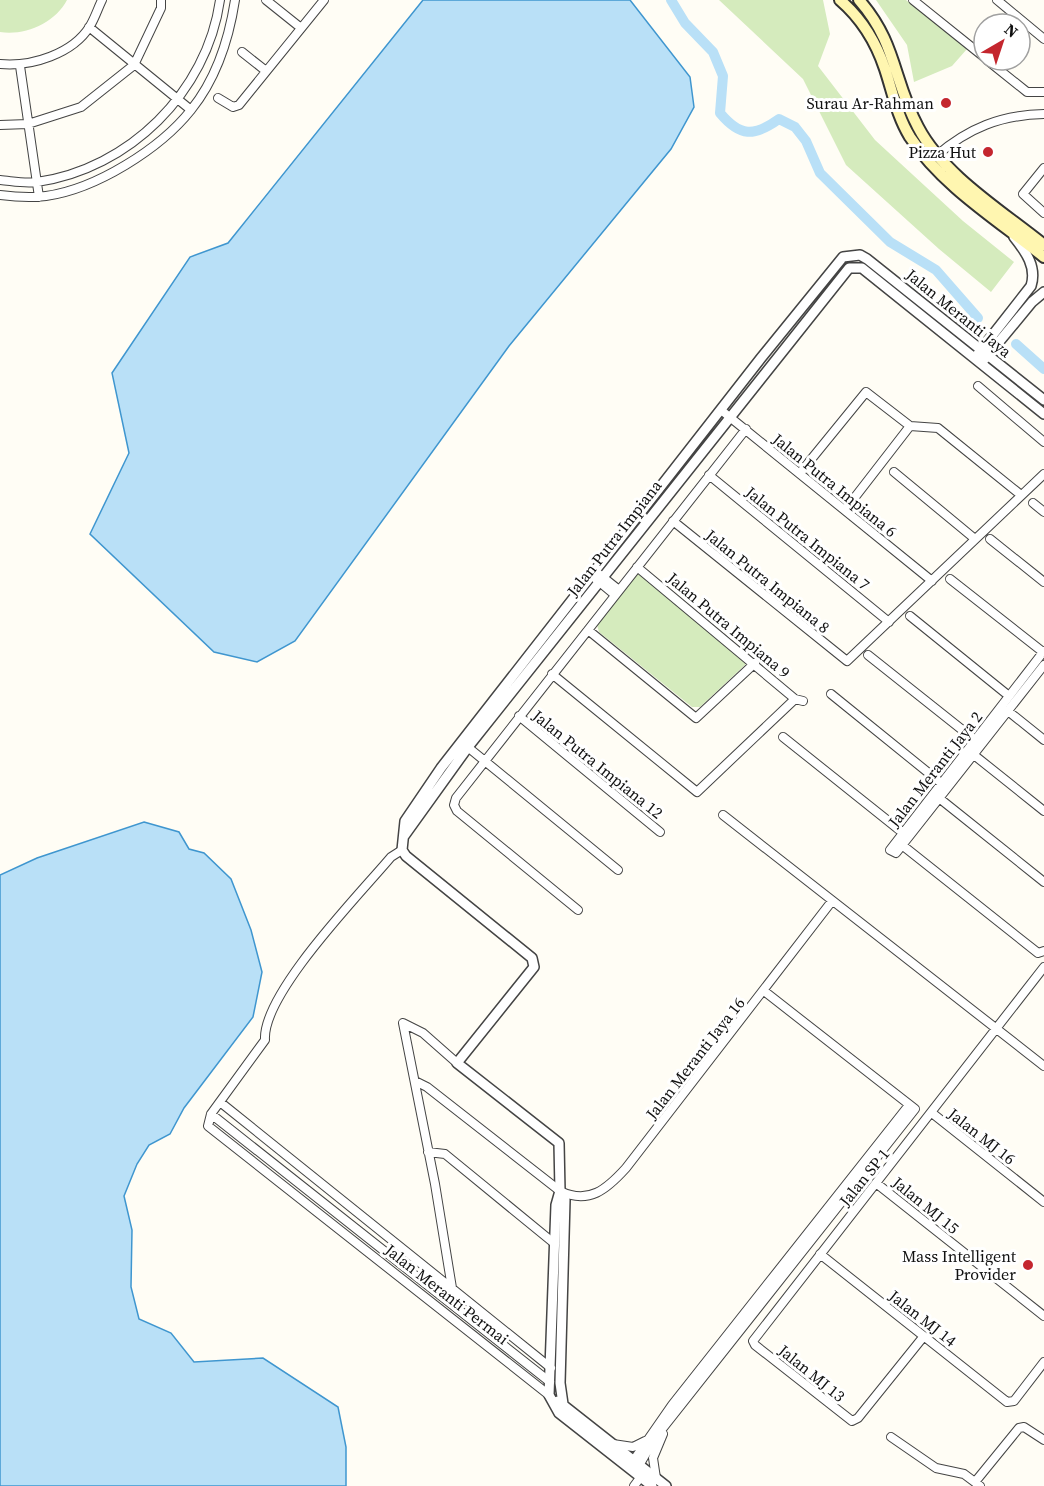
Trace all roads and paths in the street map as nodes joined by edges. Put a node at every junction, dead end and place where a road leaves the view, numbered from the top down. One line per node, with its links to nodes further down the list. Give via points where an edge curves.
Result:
1 (102, 0): 10 (street)
2 (161, 0): 16 (street)
3 (220, 0): 22 (street, via 209,47)
4 (235, 0): 23 (street, via 230,31 215,70)
5 (266, 0): 11 (street)
6 (324, 0): 11 (street)
7 (913, 0): 13 (street)
8 (997, 0): 12 (street)
9 (851, 2): 27 (main road, via 883,32 909,110); 34 (main road, via 873,39 898,115 915,144 937,170)
10 (89, 27): 16 (street); 17 (street, via 75,42 50,57)
11 (301, 28): 18 (street)
12 (1044, 39)
13 (972, 48)
14 (242, 52): 18 (street)
15 (0, 64): 17 (street)
16 (134, 65): 22 (street); 25 (street, via 81,107)
17 (20, 66): 25 (street)
18 (266, 71): 21 (street, via 239,105 234,107)
19 (1002, 72): 20 (street, via 1027,92)
20 (1044, 92)
21 (218, 98)
22 (178, 100): 23 (street); 30 (street, via 150,129 117,154)
23 (191, 110): 32 (street, via 157,143 119,169)
24 (1044, 114): 27 (street, via 993,121 956,138)
25 (28, 124): 26 (street); 30 (street)
26 (0, 125)
27 (936, 156): 35 (main road)
28 (1044, 168): 33 (street, via 1023,194)
29 (0, 180): 30 (street)
30 (36, 182): 32 (street)
31 (0, 195): 32 (street)
32 (39, 197)
33 (1044, 213)
34 (1005, 226): 37 (main road); 40 (street, via 1029,259 1033,281)
35 (1044, 245)
36 (852, 255): 40 (street, Jalan Meranti Jaya, via 867,259); 43 (street, Jalan Putra Impiana, via 837,262)
37 (1044, 257)
38 (854, 267): 40 (street, Jalan Meranti Jaya, via 862,268); 45 (street, Jalan Putra Impiana, via 842,274)
39 (1044, 292): 40 (street)
40 (981, 357): 42 (street, Jalan Meranti Jaya); 44 (street, Jalan Meranti Jaya)
41 (978, 386): 48 (street)
42 (1044, 400)
43 (721, 410): 45 (street, Jalan Putra Impiana 6); 61 (street, Jalan Putra Impiana)
44 (1044, 414)
45 (730, 416): 47 (street, Jalan Putra Impiana 6); 61 (street, Jalan Putra Impiana)
46 (910, 426): 50 (street, via 866,393); 53 (street, via 938,428); 55 (street)
47 (746, 429): 50 (street, Jalan Putra Impiana 6); 52 (street)
48 (1044, 442)
49 (894, 472): 58 (street)
50 (800, 473): 55 (street, Jalan Putra Impiana 6)
51 (1044, 474): 53 (street)
52 (709, 475): 57 (street); 67 (street, Jalan Putra Impiana 7)
53 (1021, 495): 58 (street)
54 (1033, 503): 56 (street)
55 (845, 510): 63 (street, Jalan Putra Impiana 6)
56 (1044, 512)
57 (673, 521): 60 (street); 67 (street, Jalan Putra Impiana 8, via 847,661)
58 (975, 539): 63 (street)
59 (990, 539): 64 (street)
60 (637, 567): 65 (street); 71 (street, Jalan Putra Impiana 9)
61 (597, 576): 65 (street); 82 (street, Jalan Putra Impiana)
62 (951, 579): 69 (street)
63 (932, 581): 67 (street)
64 (1044, 582)
65 (617, 593): 68 (street)
66 (910, 616): 75 (street)
67 (889, 622)
68 (588, 630): 71 (street, via 696,718); 73 (street)
69 (1044, 652): 75 (street, Jalan Meranti Jaya 2)
70 (868, 655): 80 (street)
71 (755, 663): 73 (street, Jalan Putra Impiana 9, via 799,700 697,792)
72 (1043, 667): 76 (street, Jalan Meranti Jaya 2)
73 (552, 674): 77 (street)
74 (831, 694): 85 (street)
75 (1009, 696): 78 (street, Jalan Meranti Jaya 2)
76 (1008, 711): 78 (street, Jalan Meranti Jaya 2); 81 (street)
77 (519, 716): 84 (street); 89 (street, Jalan Putra Impiana 12)
78 (995, 720): 80 (street, Jalan Meranti Jaya 2); 83 (street, Jalan Meranti Jaya 2)
79 (783, 737): 90 (street)
80 (975, 740): 85 (street, Jalan Meranti Jaya 2)
81 (1044, 740)
82 (464, 744): 84 (street); 91 (street, Jalan Putra Impiana); 91 (street, Jalan Putra Impiana, via 405,821)
83 (974, 754): 86 (street, Jalan Meranti Jaya 2); 87 (street)
84 (484, 761): 94 (street); 97 (street, via 456,798 457,811)
85 (941, 783): 90 (street, Jalan Meranti Jaya 2)
86 (939, 798): 92 (street, Jalan Meranti Jaya 2); 95 (street)
87 (1044, 811)
88 (723, 815): 96 (street)
89 (660, 832)
90 (902, 832): 92 (street, Jalan Meranti Jaya 2, via 890,850 896,853)
91 (404, 836): 93 (street)
92 (902, 845): 98 (street)
93 (402, 850): 102 (street, via 534,962 534,967); 105 (street, via 391,857 298,968 274,1005 265,1029 266,1040)
94 (618, 870)
95 (1044, 882)
96 (832, 901): 100 (street, Jalan Meranti Jaya 16); 101 (street)
97 (578, 910)
98 (1042, 953)
99 (1044, 967): 101 (street, Jalan SP 1)
100 (764, 991): 106 (street); 111 (street, Jalan Meranti Jaya 16, via 609,1186 586,1197)
101 (995, 1029): 103 (street); 107 (street, Jalan SP 1)
102 (458, 1063): 104 (street, via 423,1033 403,1023); 111 (street, via 559,1143)
103 (1044, 1066)
104 (415, 1081): 109 (street); 111 (street, via 428,1087)
105 (220, 1102): 108 (street); 115 (street)
106 (912, 1107): 124 (street); 127 (street)
107 (932, 1113): 110 (street, Jalan SP 1); 112 (street, Jalan MJ 16)
108 (212, 1114): 121 (street, Jalan Meranti Permai); 122 (street, Jalan Meranti Permai, via 208,1126)
109 (428, 1152): 113 (street, via 445,1154); 115 (street)
110 (876, 1183): 114 (street, Jalan SP 1); 116 (street, Jalan MJ 15)
111 (560, 1191): 113 (street); 123 (street, via 565,1200)
112 (1044, 1202)
113 (555, 1244): 120 (street)
114 (820, 1254): 117 (street, Jalan MJ 14); 118 (street, Jalan SP 1)
115 (452, 1288): 120 (street)
116 (1044, 1316)
117 (924, 1335): 118 (street, Jalan MJ 13, via 858,1419 852,1421); 119 (street, Jalan MJ 14, via 1011,1403)
118 (753, 1341)
119 (1044, 1362)
120 (551, 1368): 121 (street)
121 (550, 1382): 122 (street)
122 (549, 1395): 123 (street, Jalan Meranti Permai); 129 (street, via 559,1413)
123 (562, 1404): 128 (street, Jalan Meranti Permai)
124 (668, 1422): 129 (street); 130 (street, via 653,1458)
125 (891, 1437): 131 (street, via 936,1468 964,1474)
126 (1044, 1440): 131 (street, via 1024,1427 1019,1428)
127 (645, 1441): 128 (street, via 633,1447); 129 (street)
128 (612, 1444): 129 (street, Jalan Meranti Permai)
129 (637, 1469): 130 (street, Jalan Meranti Permai); 132 (street)
130 (654, 1482): 133 (street, Jalan Meranti Permai)
131 (978, 1484)
132 (634, 1486)
133 (666, 1486)

